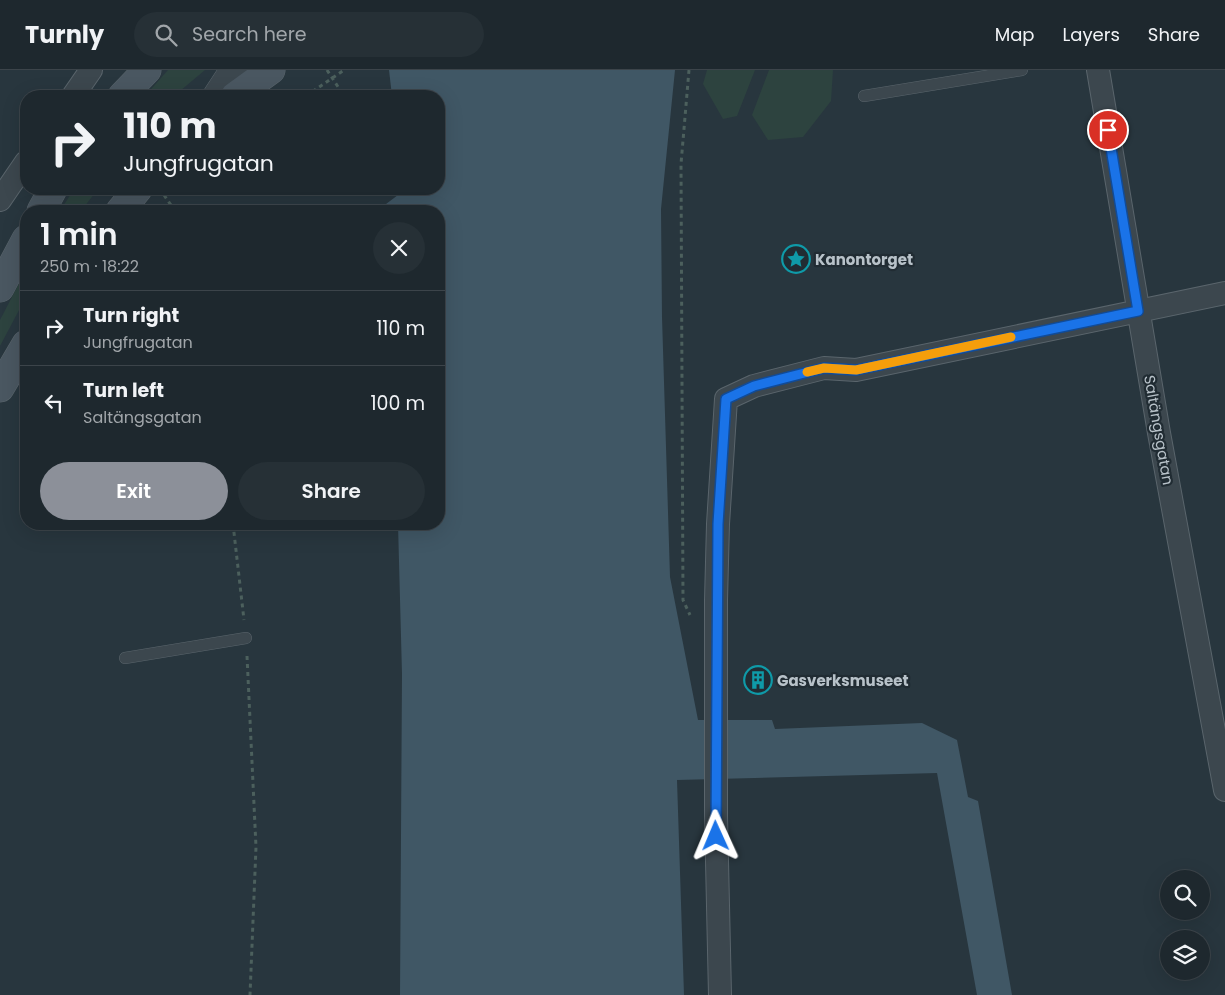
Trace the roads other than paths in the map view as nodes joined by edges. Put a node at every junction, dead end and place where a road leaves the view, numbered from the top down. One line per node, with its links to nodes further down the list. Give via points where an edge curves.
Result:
1 (91, 70): 7 (street)
2 (147, 70): 8 (main road)
3 (234, 70): 9 (street)
4 (271, 70): 10 (main road)
5 (1022, 70): 11 (lane)
6 (1098, 70): 19 (street, Saltängsgatan)
7 (77, 90)
8 (128, 90)
9 (220, 90)
10 (243, 90)
11 (864, 96)
12 (20, 171): 14 (street)
13 (153, 195): 15 (main road)
14 (0, 200)
15 (132, 205)
16 (20, 250): 17 (main road)
17 (0, 288)
18 (1225, 293): 19 (street)
19 (1138, 311): 24 (street, Saltängsgatan); 25 (street, via 856,370 824,368 754,386 726,399 718,524 716,720)
20 (20, 354): 21 (main road)
21 (0, 388)
22 (246, 638): 23 (lane)
23 (125, 658)
24 (1225, 790)
25 (720, 995)

